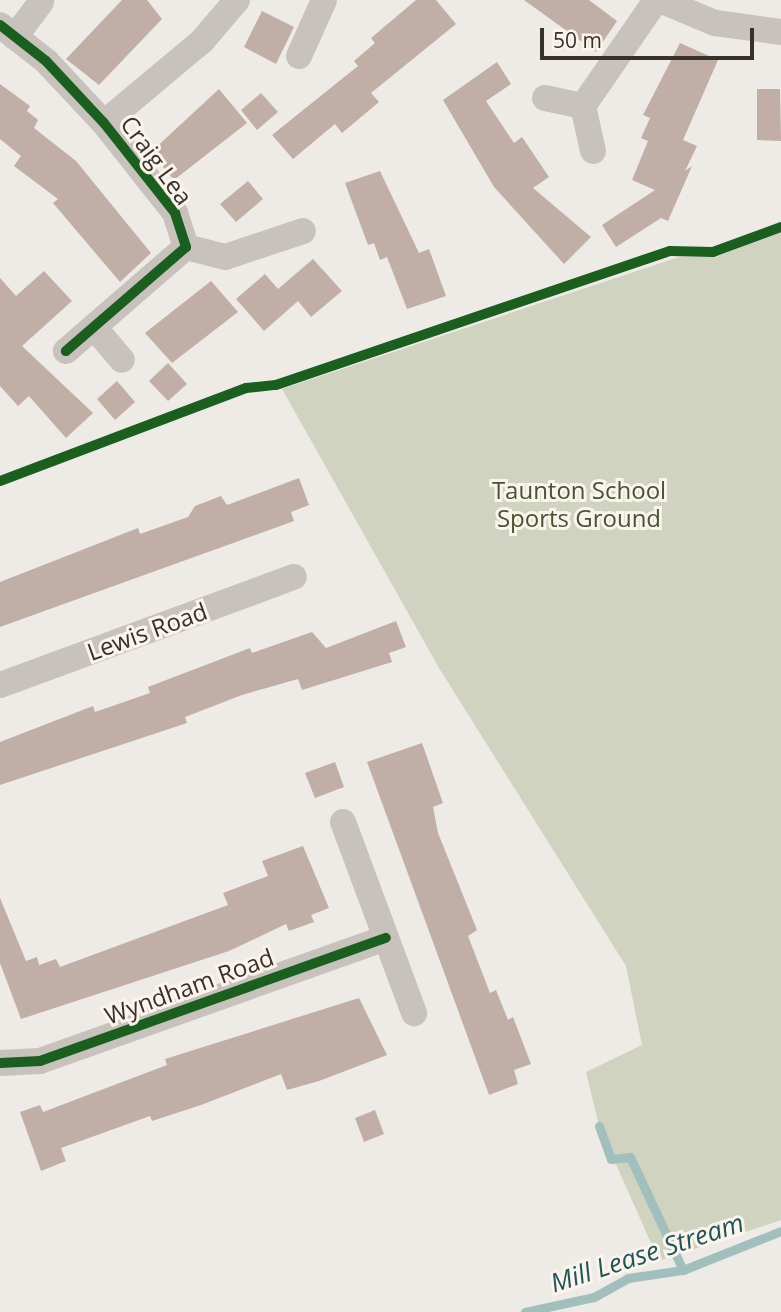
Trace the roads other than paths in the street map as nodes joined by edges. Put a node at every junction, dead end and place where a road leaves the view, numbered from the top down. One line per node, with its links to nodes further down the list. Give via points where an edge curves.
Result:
1 (237, 0): 10 (street, Craig Lea, via 202,41)
2 (658, 0): 6 (street, via 715,23); 9 (street)
3 (327, 1): 7 (street)
4 (41, 2): 5 (street, Craig Lea)
5 (7, 31): 10 (street, Craig Lea)
6 (781, 32)
7 (299, 56)
8 (545, 99): 9 (street)
9 (583, 106): 11 (street)
10 (104, 122): 13 (street, Craig Lea, via 174,213)
11 (593, 151)
12 (303, 230): 13 (street, via 225,257)
13 (186, 247): 14 (street)
14 (94, 327): 15 (street); 16 (street)
15 (66, 351)
16 (121, 360)
17 (294, 577): 18 (street, Lewis Road)
18 (0, 685)
19 (343, 821): 20 (street)
20 (386, 938): 21 (street); 22 (street, Wyndham Road, via 83,1047)
21 (414, 1013)
22 (3, 1065)

